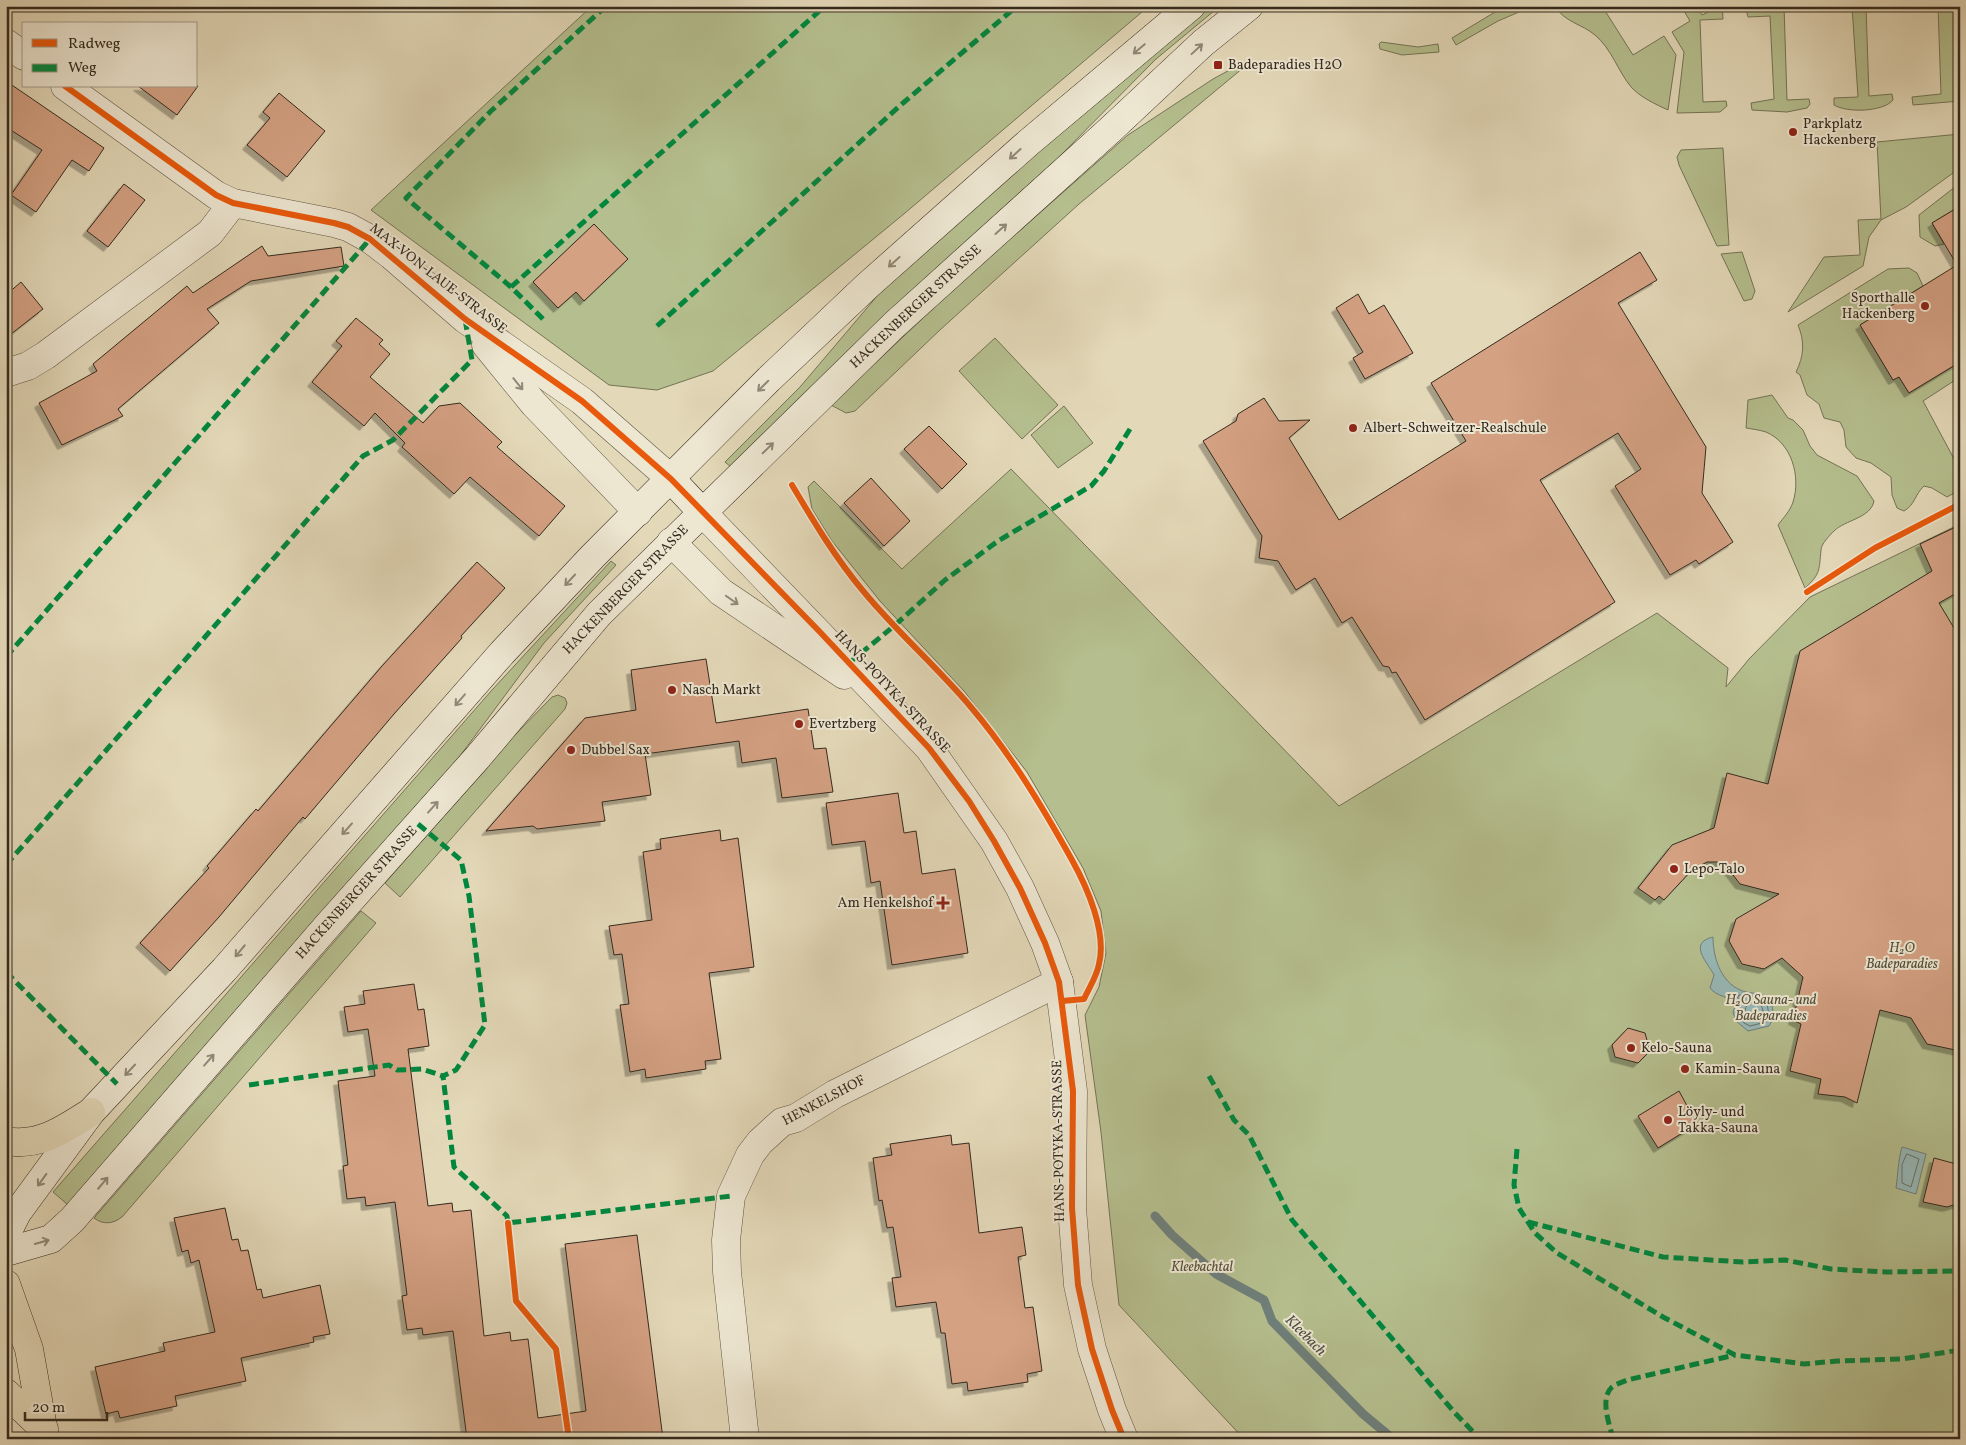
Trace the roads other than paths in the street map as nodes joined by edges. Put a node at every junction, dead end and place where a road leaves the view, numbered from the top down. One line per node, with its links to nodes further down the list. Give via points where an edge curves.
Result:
1 (1191, 6): 9 (street, one-way to 9, via 1028,143 867,286 783,365)
2 (1249, 6): 11 (street, HACKENBERGER STRASSE, one-way to 2, via 894,325 1203,43)
3 (6, 43): 4 (street)
4 (22, 55)
5 (68, 88): 6 (street, MAX-VON-LAUE-STRASSE, via 178,170)
6 (233, 203): 7 (street, MAX-VON-LAUE-STRASSE, via 348,227 391,255); 8 (street, via 210,233 46,355 28,366)
7 (465, 319): 9 (street, MAX-VON-LAUE-STRASSE, via 582,401); 10 (street, MAX-VON-LAUE-STRASSE, one-way to 10, via 534,404)
8 (6, 373)
9 (671, 479): 10 (street); 11 (street, MAX-VON-LAUE-STRASSE)
10 (638, 512): 12 (street, MAX-VON-LAUE-STRASSE); 15 (street, one-way to 15, via 502,653 224,970)
11 (702, 512): 12 (street, HACKENBERGER STRASSE); 13 (street, HANS-POTYKA-STRASSE)
12 (671, 542): 13 (street, HANS-POTYKA-STRASSE, one-way to 13, via 721,592); 18 (street, HACKENBERGER STRASSE, one-way to 12, via 51,1240 72,1220 599,614)
13 (892, 710): 14 (street, HANS-POTYKA-STRASSE, via 929,748 994,841 1020,888)
14 (1059, 982): 22 (street, HENKELSHOF, via 835,1094 796,1118 782,1122 750,1155 731,1196 726,1240); 23 (street, HANS-POTYKA-STRASSE, via 1073,1091 1072,1208 1078,1285 1092,1349)
15 (91, 1112): 16 (main road, via 50,1137 24,1142); 17 (street, one-way to 17, via 17,1213)
16 (6, 1141)
17 (6, 1235)
18 (6, 1252)
19 (6, 1284): 21 (main road, via 29,1349)
20 (6, 1393): 21 (main road)
21 (45, 1434)
22 (745, 1439)
23 (1124, 1439)

